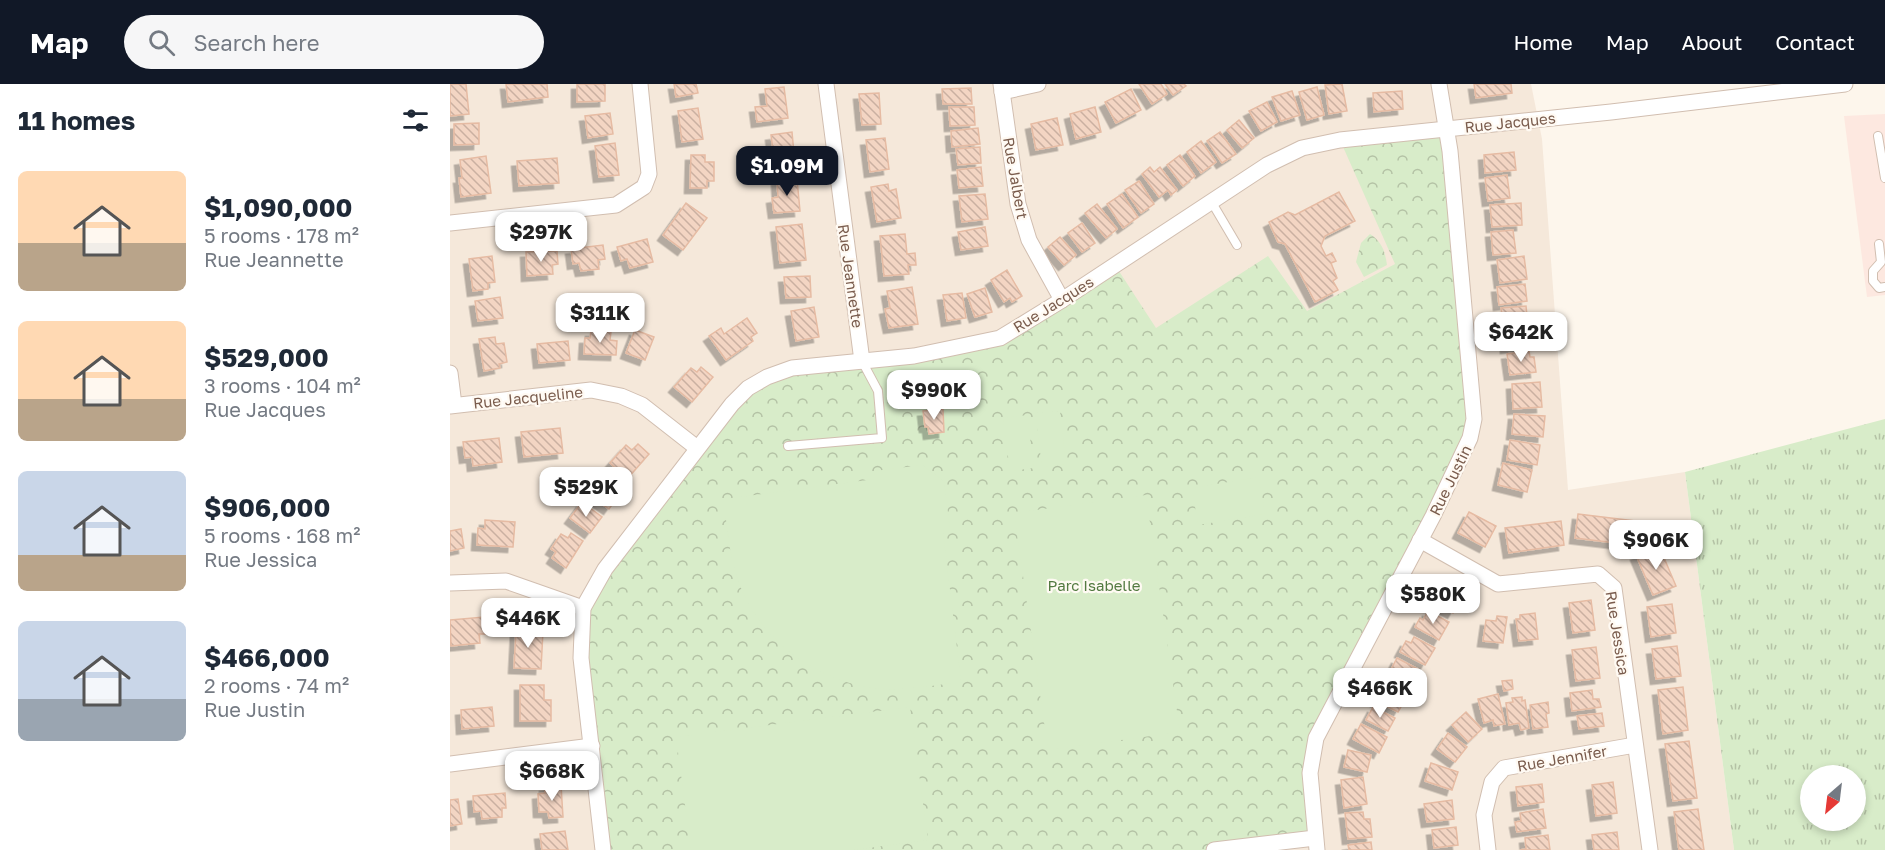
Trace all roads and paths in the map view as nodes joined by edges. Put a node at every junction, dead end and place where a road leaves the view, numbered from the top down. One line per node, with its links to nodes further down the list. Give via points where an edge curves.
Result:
1 (640, 84): 11 (street, via 649,174 644,187 616,205)
2 (826, 84): 16 (street, Rue Jeannette)
3 (1038, 84): 6 (street)
4 (1439, 84): 7 (street, Rue Justin)
5 (1845, 84): 7 (street, Rue Jacques)
6 (1002, 88): 15 (street, Rue Jalbert, via 1018,204 1029,240)
7 (1447, 129): 10 (street, Rue Jacques, via 1302,148); 21 (street, Rue Justin, via 1474,418 1470,438)
8 (1878, 136): 9 (lane)
9 (1885, 178)
10 (1211, 201): 13 (lane); 15 (street, Rue Jacques)
11 (450, 223)
12 (1879, 244): 14 (lane, via 1881,262 1873,271 1873,281 1879,288)
13 (1237, 246)
14 (1885, 287)
15 (1062, 300): 16 (street, Rue Jacques, via 1000,338 914,356)
16 (862, 361): 19 (lane, via 878,391 882,438); 20 (street, Rue Jacques, via 792,368 767,377 732,404)
17 (450, 373): 18 (street)
18 (452, 406): 20 (street, Rue Jacqueline, via 591,390 642,405)
19 (788, 446)
20 (697, 448): 23 (street, Rue Jacques, via 605,569)
21 (1420, 540): 24 (street, Rue Jessica, via 1498,584 1598,574 1614,588); 27 (street, Rue Justin, via 1316,738 1310,773)
22 (450, 583): 23 (street, via 506,581)
23 (583, 608): 25 (street, Rue Jacques, via 581,658)
24 (1635, 745): 30 (street, Rue Jennifer, via 1504,768 1492,782 1484,815); 31 (street, Rue Jessica)
25 (592, 746): 26 (street); 28 (street, Rue Jacques)
26 (450, 764)
27 (1316, 844): 29 (street)
28 (603, 850)
29 (1214, 850)
30 (1488, 850)
31 (1650, 850)

